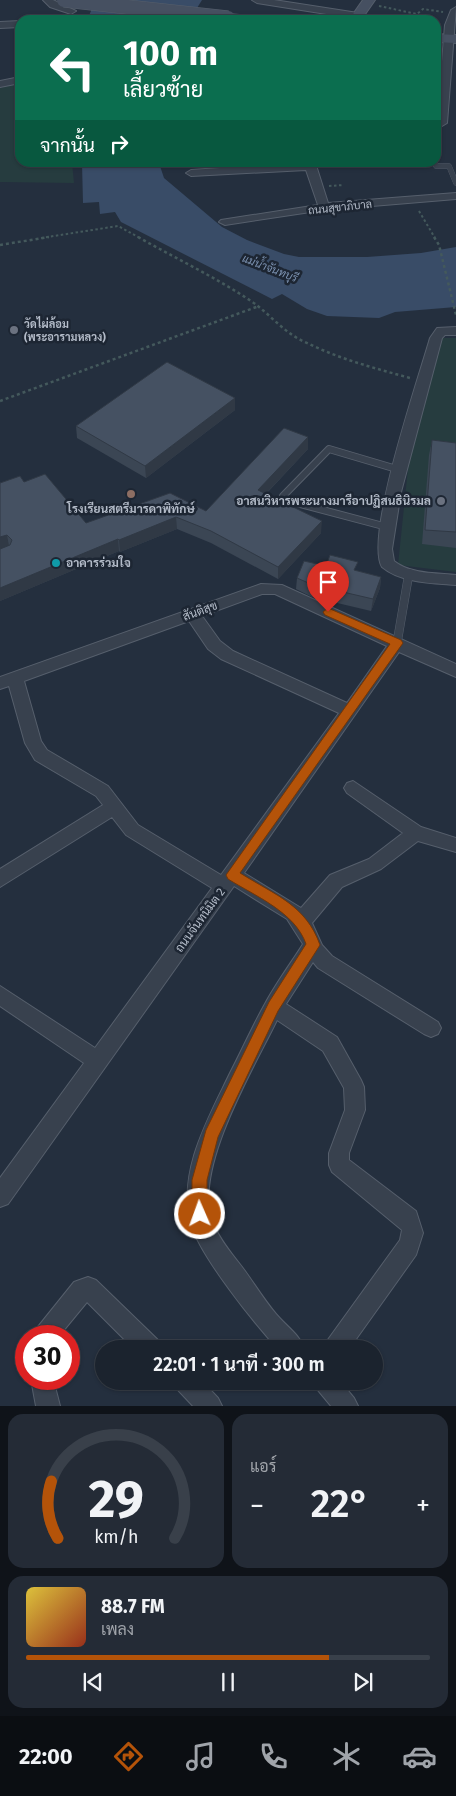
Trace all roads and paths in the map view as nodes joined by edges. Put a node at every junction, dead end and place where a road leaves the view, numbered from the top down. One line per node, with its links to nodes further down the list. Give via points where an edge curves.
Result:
1 (48, 0): 5 (street, via 52,5)
2 (76, 0): 5 (street)
3 (256, 0): 8 (street)
4 (365, 1): 6 (path, via 417,14 423,9); 9 (main road)
5 (67, 10): 7 (main road, bridge)
6 (455, 12): 12 (street)
7 (168, 15)
8 (339, 15)
9 (358, 15)
10 (15, 24): 11 (street)
11 (0, 25)
12 (447, 39): 15 (street)
13 (15, 81): 14 (street)
14 (0, 84)
15 (441, 84)
16 (441, 91): 17 (street)
17 (456, 92)
18 (441, 116): 19 (street)
19 (442, 124)
20 (441, 166): 24 (lane, via 449,166)
21 (280, 167): 23 (street)
22 (310, 167): 27 (street)
23 (191, 173)
24 (456, 183)
25 (456, 196): 26 (street, ถนนสุขาภิบาล)
26 (413, 200): 27 (street, ถนนสุขาภิบาล); 31 (path, via 439,245)
27 (324, 208): 28 (street, ถนนสุขาภิบาล)
28 (225, 222)
29 (0, 245): 30 (path, via 118,226)
30 (259, 306): 33 (path, via 287,332 326,353 371,369); 34 (path)
31 (456, 315)
32 (456, 331): 33 (street, via 437,334)
33 (425, 380): 35 (street)
34 (0, 401)
35 (400, 470): 36 (street); 36 (lane, via 329,448 283,496 285,500)
36 (387, 528): 37 (street, via 386,562 395,570)
37 (409, 574): 38 (street); 40 (lane)
38 (456, 580)
39 (192, 614): 40 (street, สันติสุข, via 261,588 277,589); 42 (street, สันติสุข); 43 (street, via 214,645 227,655)
40 (397, 643): 41 (street); 43 (street, ถนนจันทนิมิต 2)
41 (456, 671)
42 (8, 680): 45 (street, via 36,749 55,765 102,791)
43 (350, 711): 49 (street, ถนนจันทนิมิต 2)
44 (353, 788): 46 (street)
45 (114, 806): 48 (street); 49 (street, via 132,830)
46 (416, 832): 47 (street); 50 (street, via 375,864 336,881)
47 (456, 845)
48 (0, 879)
49 (228, 881): 50 (street, via 294,913); 55 (street, ถนนจันทนิมิต 2)
50 (302, 921): 51 (street)
51 (313, 945): 53 (street); 54 (street, via 325,962)
52 (0, 995): 55 (street)
53 (273, 1007): 59 (street, via 212,1135 199,1180 198,1203 202,1225 214,1247 268,1322); 60 (street, via 330,1044 354,1087 354,1110 339,1153 339,1165 408,1218 413,1227 414,1234 408,1247)
54 (431, 1028)
55 (97, 1061): 56 (street, ถนนจันทนิมิต 2)
56 (0, 1196)
57 (54, 1325): 58 (street, via 82,1290 88,1288)
58 (142, 1340)
59 (285, 1340)
60 (341, 1340)
61 (44, 1390): 64 (street)
62 (194, 1390): 65 (street)
63 (333, 1390): 66 (street)
64 (48, 1406)
65 (210, 1406)
66 (346, 1406)

